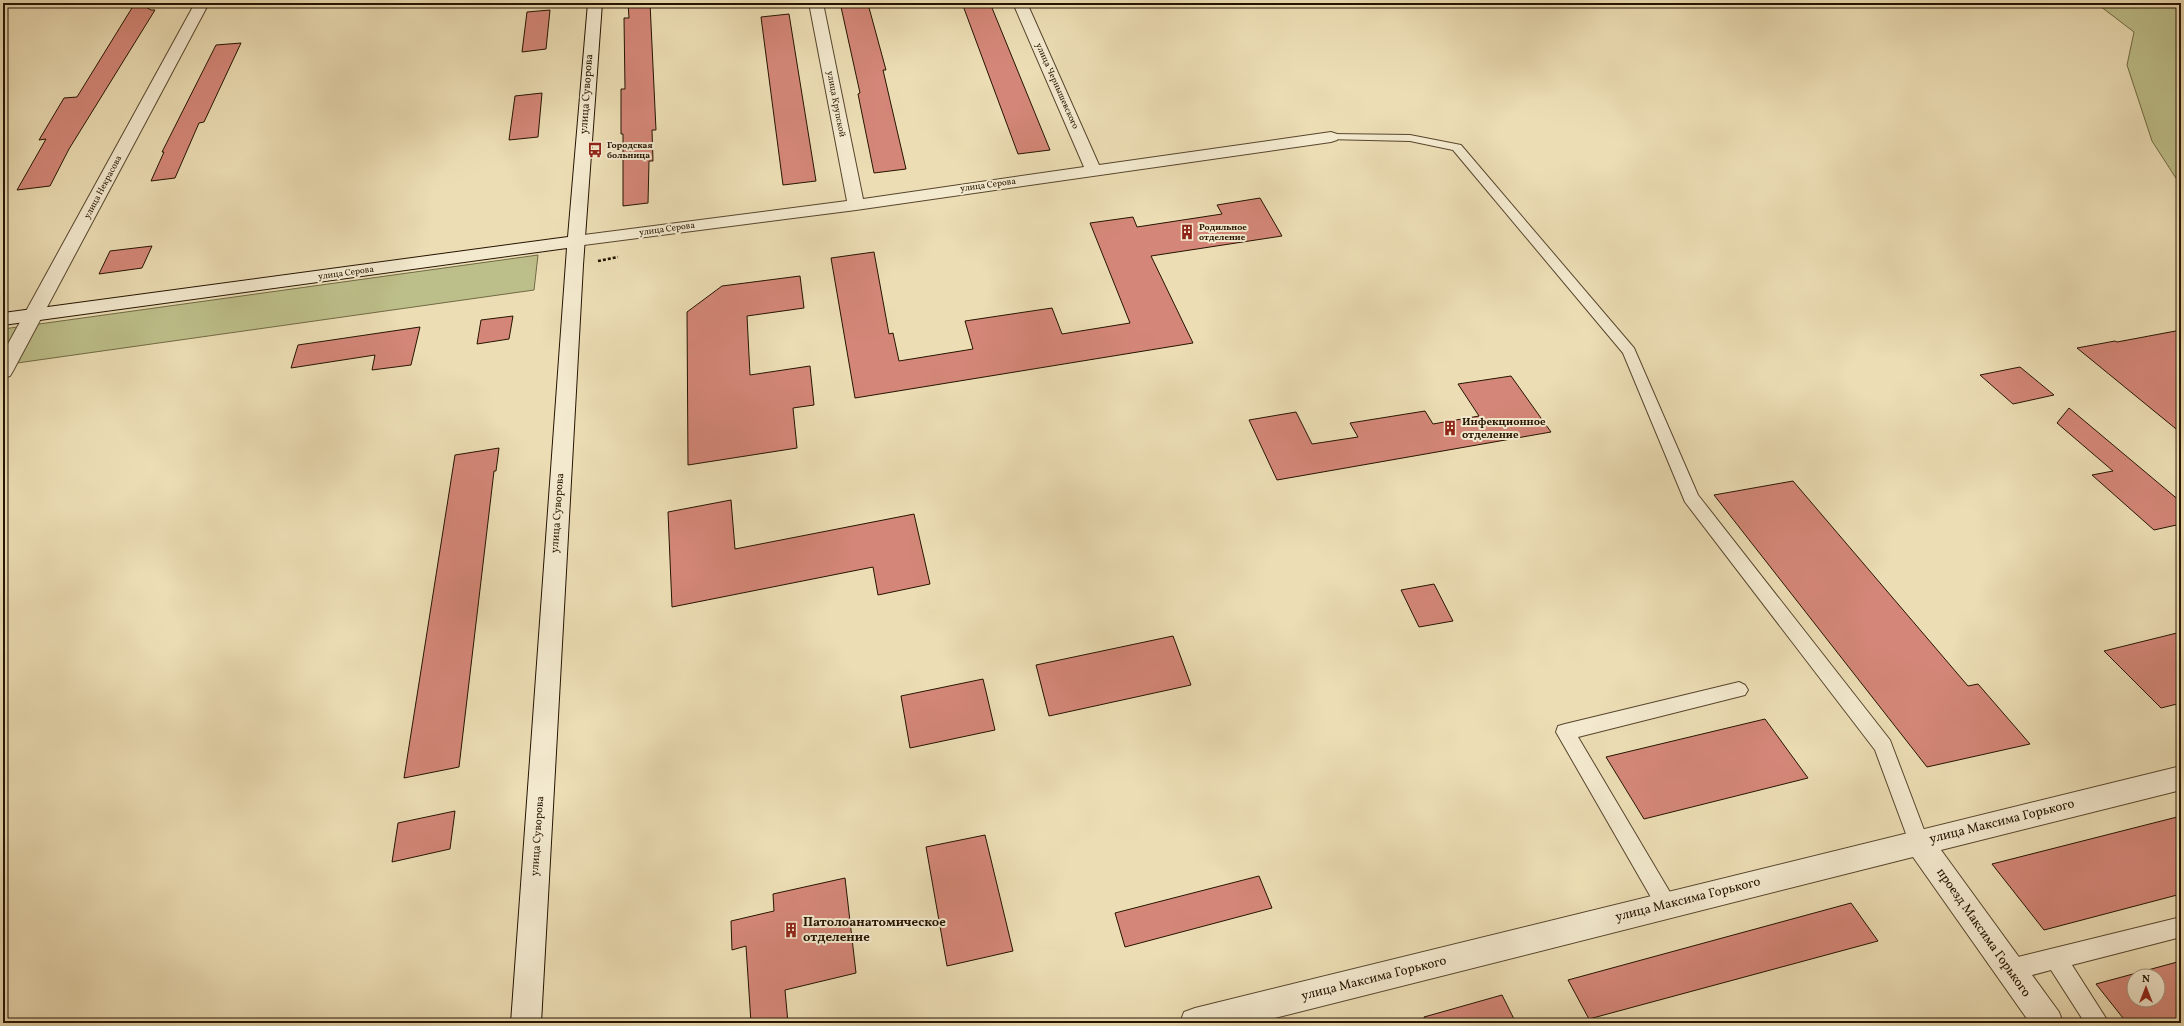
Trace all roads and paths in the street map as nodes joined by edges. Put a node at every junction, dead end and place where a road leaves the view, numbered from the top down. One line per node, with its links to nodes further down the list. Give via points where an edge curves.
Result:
1 (202, 3): 11 (street, улица Некрасова)
2 (594, 3): 8 (street, улица Суворова)
3 (816, 3): 7 (street, улица Крупской)
4 (1020, 3): 6 (street, улица Чернышевского)
5 (1331, 137): 6 (street, улица Серова); 16 (lane, via 1410,138 1457,147 1628,352 1691,498 1883,746)
6 (1093, 170): 7 (street, улица Серова)
7 (856, 204): 8 (street, улица Серова)
8 (576, 242): 11 (street, улица Серова); 21 (street, улица Суворова)
9 (618, 258): 10 (path)
10 (591, 262)
11 (34, 315): 12 (street, улица Серова); 13 (street, улица Некрасова)
12 (3, 319)
13 (3, 371)
14 (1739, 690): 17 (lane, via 1565,732)
15 (2181, 778): 16 (street, улица Максима Горького)
16 (1919, 843): 17 (street, улица Максима Горького); 20 (street, проезд Максима Горького)
17 (1667, 906): 22 (street, улица Максима Горького)
18 (2181, 927): 19 (lane)
19 (2055, 958): 20 (lane); 24 (lane)
20 (2010, 970): 23 (street, проезд Максима Горького)
21 (526, 1023)
22 (1195, 1023)
23 (2048, 1023)
24 (2098, 1023)

